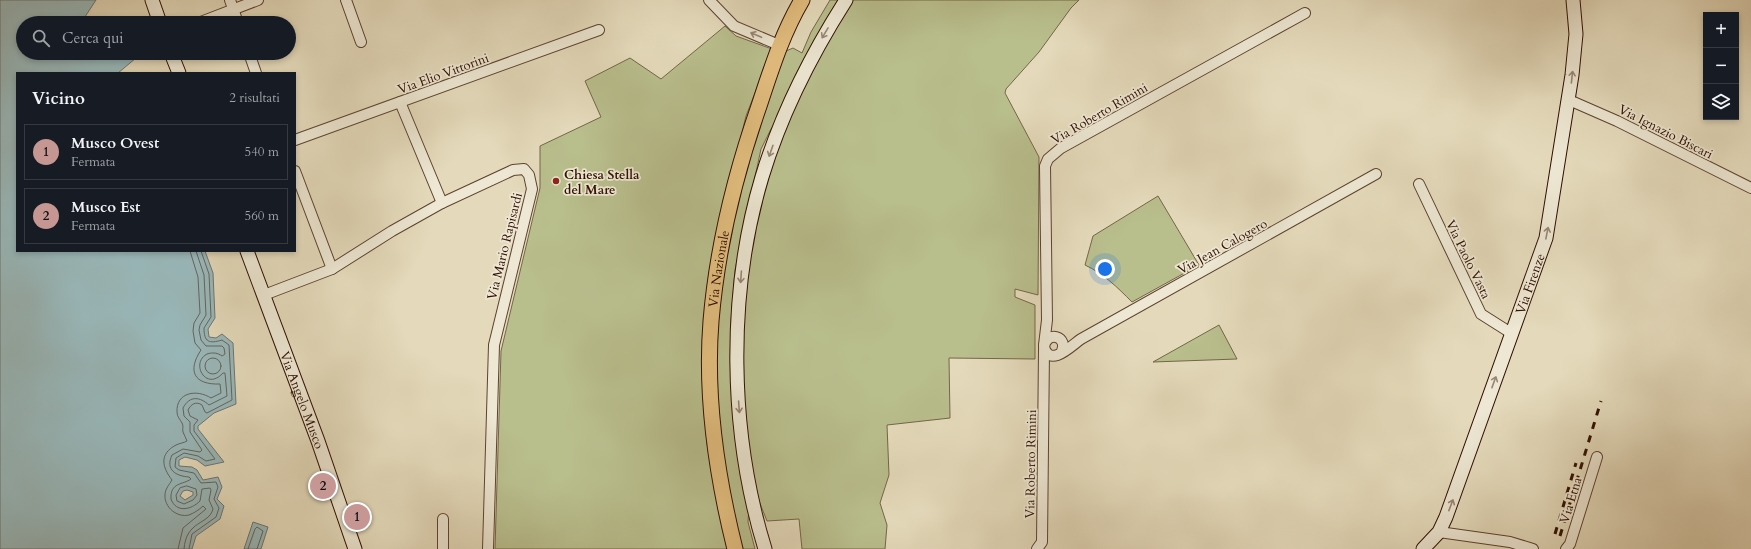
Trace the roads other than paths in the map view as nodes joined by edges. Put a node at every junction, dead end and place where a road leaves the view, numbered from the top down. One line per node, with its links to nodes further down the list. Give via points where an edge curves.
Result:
1 (152, 0): 10 (street)
2 (258, 0): 8 (street)
3 (346, 0): 14 (street)
4 (709, 0): 15 (street, one-way to 4, via 734,26)
5 (802, 0): 15 (main road, Via Nazionale)
6 (846, 0): 45 (street, one-way to 45, via 812,55 780,124 762,177 742,269 738,322 739,405 748,483)
7 (1573, 0): 20 (street, Via Firenze, one-way to 7, via 1576,34)
8 (232, 5): 11 (street); 12 (street)
9 (1305, 14): 31 (street, Via Roberto Rimini, via 1061,148 1048,159 1045,166)
10 (158, 16)
11 (211, 16)
12 (236, 16)
13 (599, 30): 21 (street, Via Elio Vittorini)
14 (361, 42)
15 (779, 45): 44 (main road, Via Nazionale, via 748,138 729,214 716,277 711,322 711,393 715,445)
16 (174, 60): 18 (street)
17 (251, 60): 19 (street)
18 (179, 72)
19 (256, 72)
20 (1569, 100): 26 (street, Via Ignazio Biscari); 32 (street, Via Firenze, one-way to 20, via 1546,238)
21 (400, 102): 22 (street, Via Elio Vittorini); 27 (street)
22 (296, 140)
23 (1376, 174): 34 (street, Via Jean Calogero)
24 (296, 175): 29 (street)
25 (1419, 184): 32 (street, Via Paolo Vasta, via 1481,314)
26 (1751, 188)
27 (442, 203): 29 (street, Via Mario Rapisardi); 43 (street, Via Mario Rapisardi, via 513,170 524,169 529,175 532,188 494,345)
28 (247, 252): 30 (street, Via Angelo Musco)
29 (332, 269): 30 (street, Via Mario Rapisardi)
30 (264, 295): 41 (street, Via Angelo Musco)
31 (1047, 320): 33 (street, via 1051,331); 35 (street, Via Roberto Rimini)
32 (1512, 333): 40 (street, Via Firenze, one-way to 32)
33 (1058, 338): 34 (street); 35 (street, via 1051,337 1046,340); 36 (street, via 1064,344 1064,349)
34 (1081, 339): 36 (street, Via Jean Calogero)
35 (1044, 347): 36 (street, via 1047,354 1052,357); 37 (street, Via Roberto Rimini)
36 (1059, 355): 37 (street)
37 (1045, 378): 46 (street, Via Roberto Rimini, via 1042,542)
38 (1596, 457): 49 (street, Via Etna, via 1570,544)
39 (443, 519): 42 (street)
40 (1439, 532): 47 (street, Via Firenze); 48 (street, via 1510,542)
41 (355, 549)
42 (443, 549)
43 (488, 549)
44 (735, 549)
45 (765, 549)
46 (1037, 549)
47 (1423, 549)
48 (1533, 549)
49 (1566, 549)

